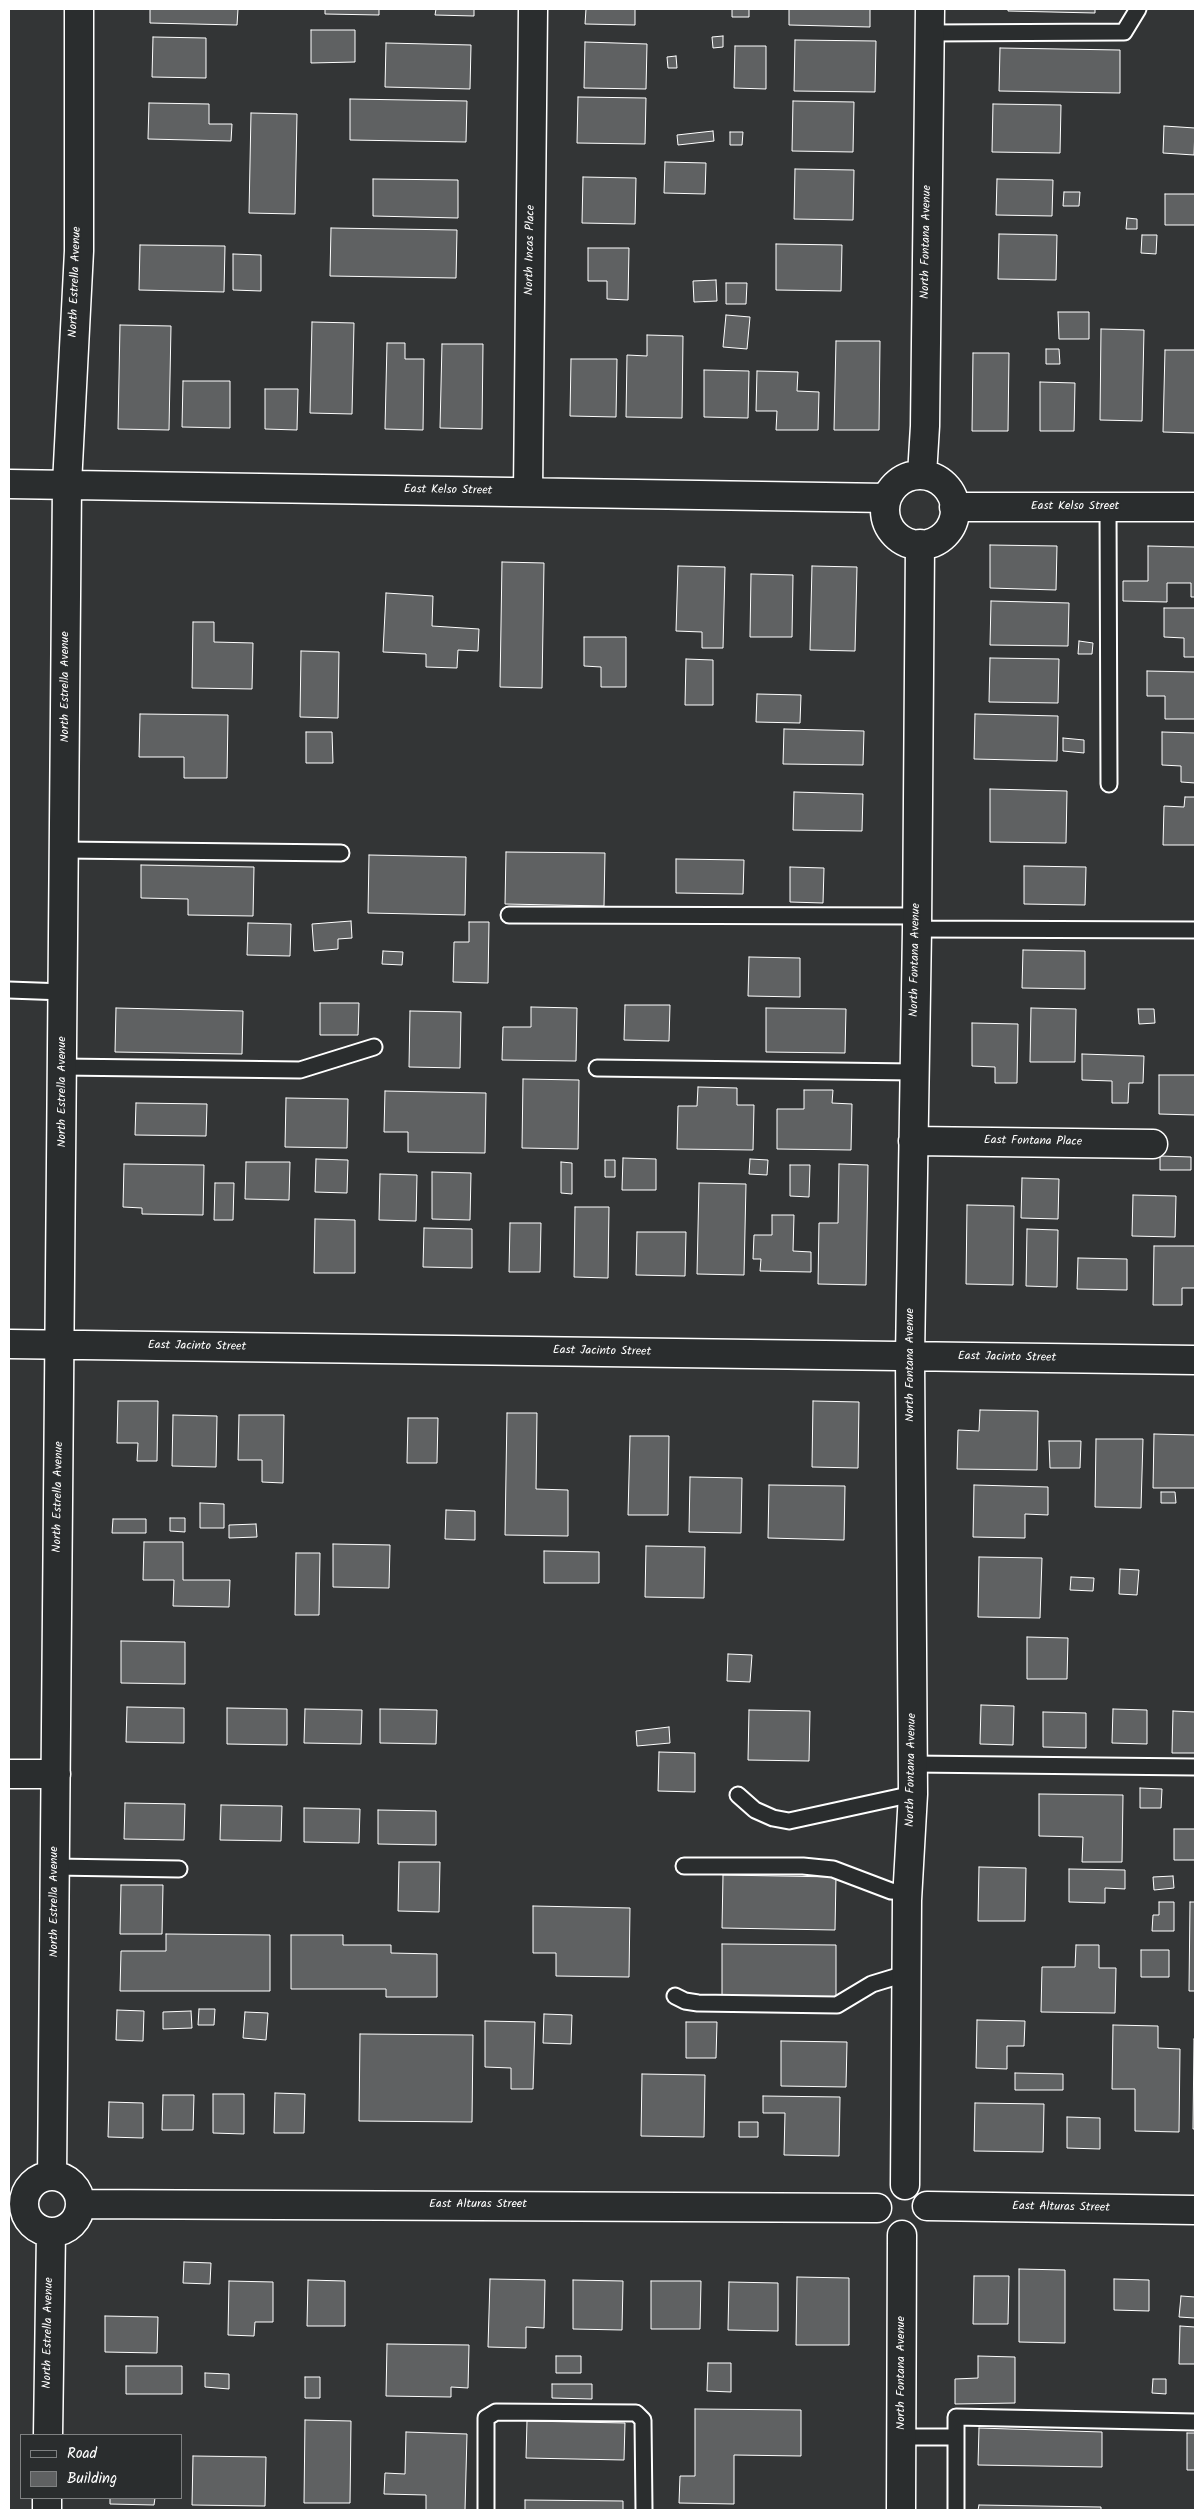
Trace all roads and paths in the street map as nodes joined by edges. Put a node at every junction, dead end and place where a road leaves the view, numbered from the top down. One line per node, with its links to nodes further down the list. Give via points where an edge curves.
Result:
1 (79, 9): 7 (street, North Estrella Avenue, via 79,251)
2 (534, 9): 8 (street, North Incas Place)
3 (1138, 9): 4 (lane, via 1124,32)
4 (930, 21): 5 (street, North Fontana Avenue)
5 (922, 475): 9 (street, via 901,480); 10 (street, via 942,483)
6 (9, 484): 7 (street, East Kelso Street)
7 (67, 484): 8 (street, East Kelso Street); 15 (street, North Estrella Avenue)
8 (528, 492): 9 (street, East Kelso Street)
9 (887, 498): 13 (street, via 886,521 892,532 901,539)
10 (954, 507): 11 (street, East Kelso Street); 13 (street, via 952,524 945,533 936,541)
11 (1108, 507): 12 (street, East Kelso Street); 14 (lane)
12 (1195, 508)
13 (920, 544): 18 (street, North Fontana Avenue)
14 (1109, 784)
15 (64, 850): 16 (lane); 21 (street, North Estrella Avenue)
16 (341, 853)
17 (509, 915): 18 (lane)
18 (917, 923): 19 (lane); 25 (street, North Fontana Avenue)
19 (1195, 930)
20 (9, 990): 21 (lane)
21 (64, 992): 23 (street, North Estrella Avenue)
22 (374, 1047): 23 (lane, via 300,1070)
23 (63, 1067): 29 (street, North Estrella Avenue)
24 (597, 1068): 25 (lane)
25 (914, 1072): 26 (street, North Fontana Avenue)
26 (913, 1141): 27 (street, East Fontana Place); 30 (street, North Fontana Avenue)
27 (1152, 1144)
28 (9, 1344): 29 (street, East Jacinto Street)
29 (61, 1345): 30 (street, East Jacinto Street); 35 (street, North Estrella Avenue)
30 (910, 1356): 31 (street, East Jacinto Street); 32 (street, North Fontana Avenue)
31 (1195, 1360)
32 (913, 1764): 33 (lane); 36 (street, North Fontana Avenue)
33 (1195, 1767)
34 (9, 1774): 35 (street)
35 (56, 1774): 39 (street, North Estrella Avenue)
36 (913, 1794): 37 (lane, via 788,1821 755,1810); 41 (street, North Fontana Avenue)
37 (738, 1795)
38 (684, 1866): 41 (lane, via 833,1869 892,1891)
39 (55, 1867): 40 (lane); 44 (street, North Estrella Avenue)
40 (179, 1870)
41 (908, 1892): 42 (street, North Fontana Avenue)
42 (907, 1978): 43 (lane, via 895,1977 872,1984 837,2005 698,2003); 45 (street, North Fontana Avenue)
43 (675, 1996)
44 (52, 2176): 46 (street, via 61,2177 75,2188); 48 (street, via 43,2177 28,2188)
45 (905, 2185): 47 (street, via 919,2191); 49 (street, via 883,2192)
46 (80, 2204): 49 (street, East Alturas Street); 51 (street, via 68,2226)
47 (927, 2206): 50 (street, East Alturas Street); 52 (street, via 920,2228)
48 (16, 2207): 51 (street, via 30,2222 43,2231)
49 (877, 2208): 52 (street, via 882,2225 888,2231)
50 (1195, 2210)
51 (51, 2232): 54 (street, North Estrella Avenue)
52 (902, 2235): 55 (street, North Fontana Avenue)
53 (1195, 2422): 56 (lane, via 956,2417)
54 (48, 2434)
55 (901, 2437): 56 (lane); 59 (street, North Fontana Avenue)
56 (956, 2437): 60 (lane)
57 (486, 2510): 58 (lane, via 486,2418 496,2412 636,2413 644,2420)
58 (644, 2510)
59 (901, 2510)
60 (956, 2510)

